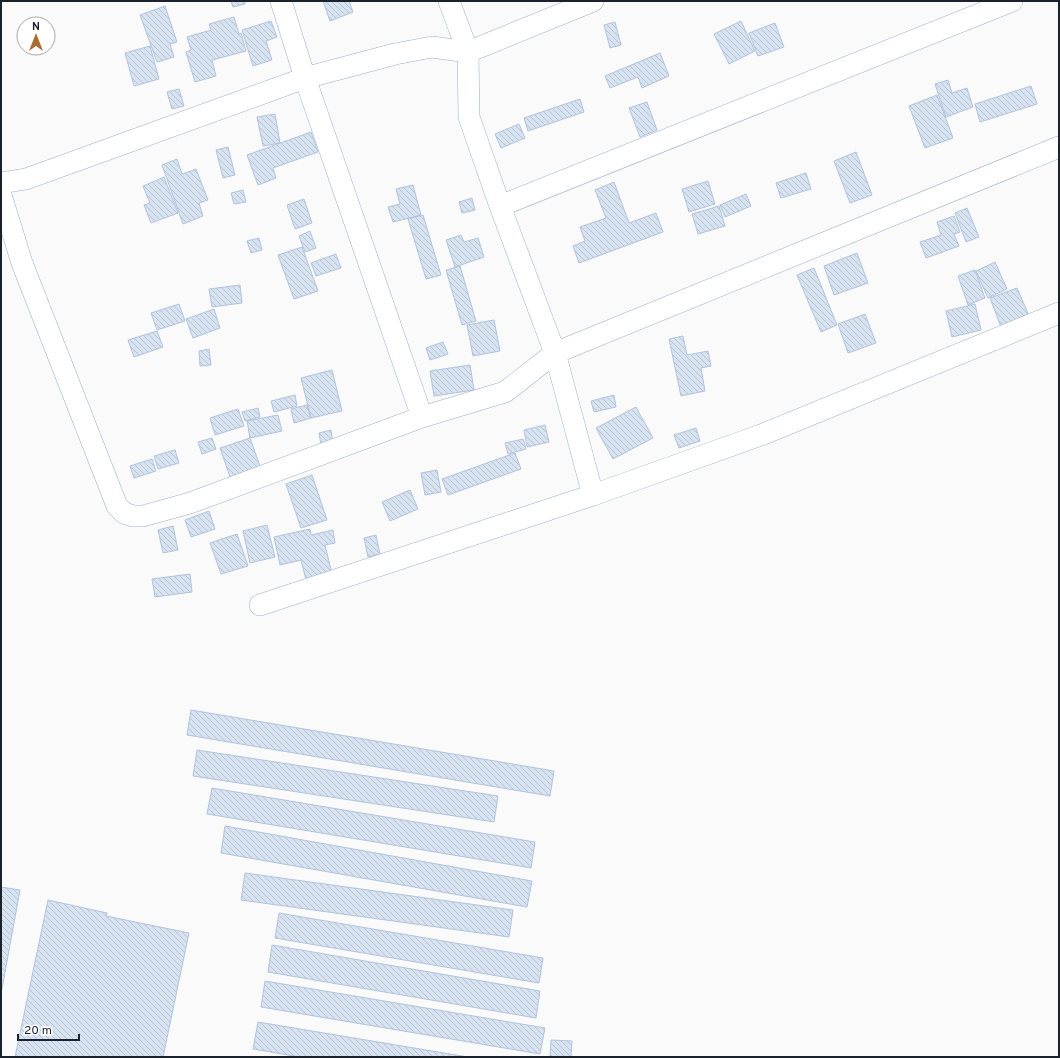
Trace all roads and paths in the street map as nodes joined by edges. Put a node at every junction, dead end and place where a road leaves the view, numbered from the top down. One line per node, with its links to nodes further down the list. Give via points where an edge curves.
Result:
1 (281, 1): 6 (street)
2 (449, 1): 5 (street)
3 (592, 1): 5 (street)
4 (1012, 1): 10 (street)
5 (468, 52): 6 (street, via 432,47 395,54); 10 (street, via 469,117)
6 (306, 78): 8 (street, via 26,180); 13 (street)
7 (1059, 147): 12 (street)
8 (1, 183)
9 (1, 195): 13 (street, via 22,263 117,506 124,513 143,516 190,503)
10 (500, 206): 12 (street)
11 (1059, 313): 14 (street, via 761,435)
12 (555, 353): 13 (street, via 505,392); 14 (street)
13 (422, 417)
14 (593, 495): 15 (street)
15 (260, 605)

